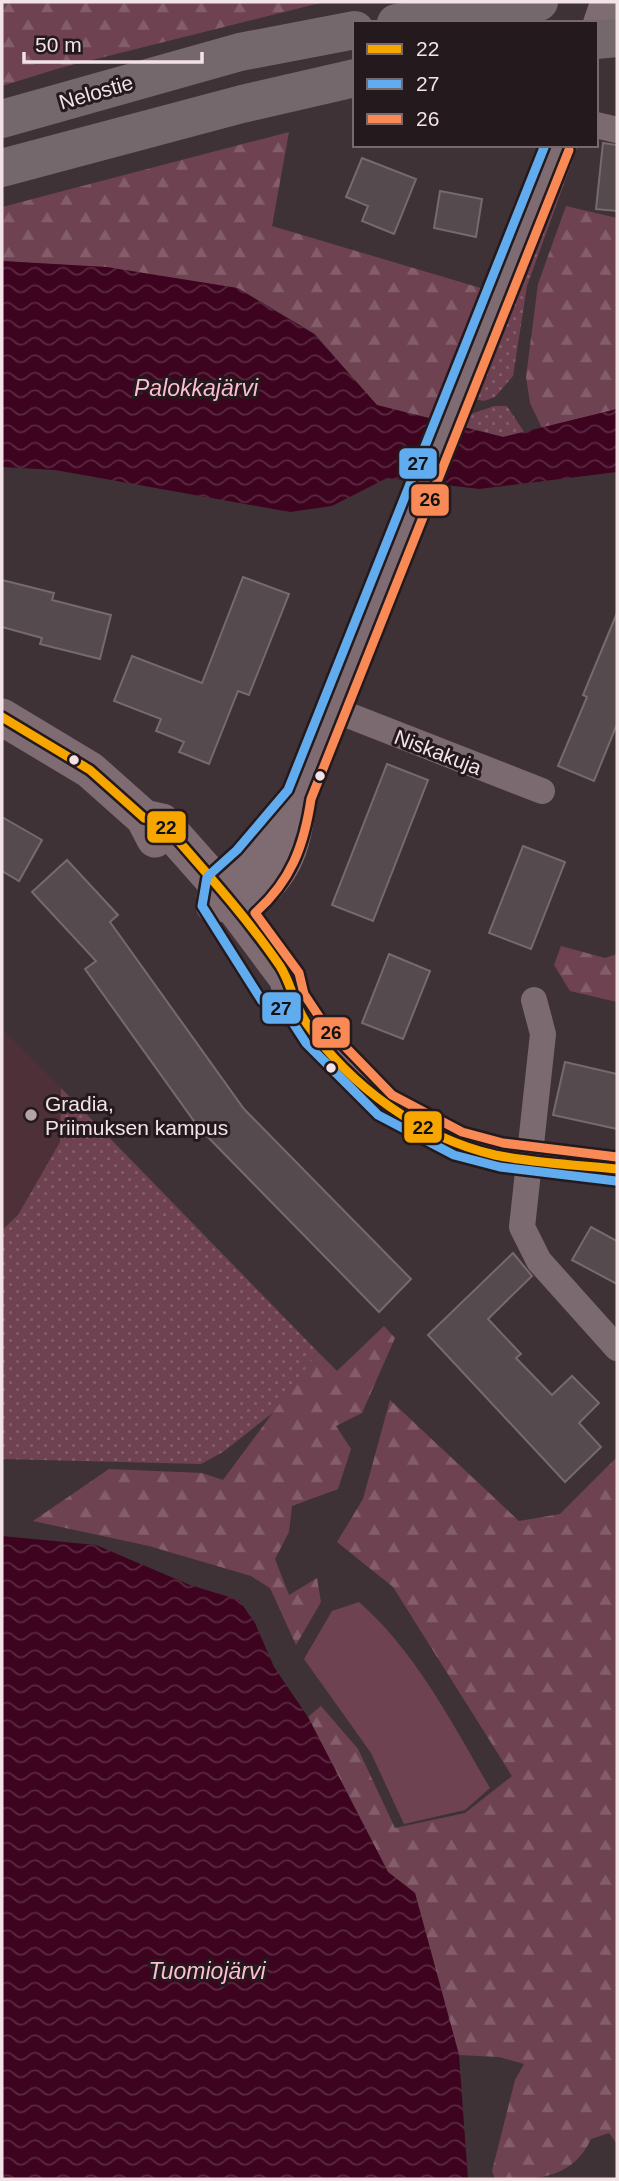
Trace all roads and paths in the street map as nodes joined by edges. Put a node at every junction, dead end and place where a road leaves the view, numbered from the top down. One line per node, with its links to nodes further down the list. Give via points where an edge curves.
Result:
1 (539, 2): 3 (highway)
2 (609, 2): 5 (street)
3 (410, 21)
4 (353, 30): 9 (highway, Nelostie, via 240,52)
5 (598, 34)
6 (617, 38): 7 (highway, bridge)
7 (598, 40)
8 (353, 78): 13 (highway)
9 (2, 119)
10 (598, 125): 11 (street)
11 (617, 130)
12 (557, 147): 14 (street)
13 (2, 167)
14 (335, 710): 16 (street, Niskakuja); 17 (street, via 299,796 292,844 271,883)
15 (2, 717): 17 (street, via 90,770 144,817 152,835)
16 (542, 791)
17 (223, 900): 19 (street, via 288,979 292,999 316,1035 385,1105 457,1143)
18 (534, 1000): 19 (street, via 543,1034)
19 (530, 1159): 20 (street); 21 (street, via 522,1227 529,1247)
20 (617, 1169)
21 (617, 1348)

